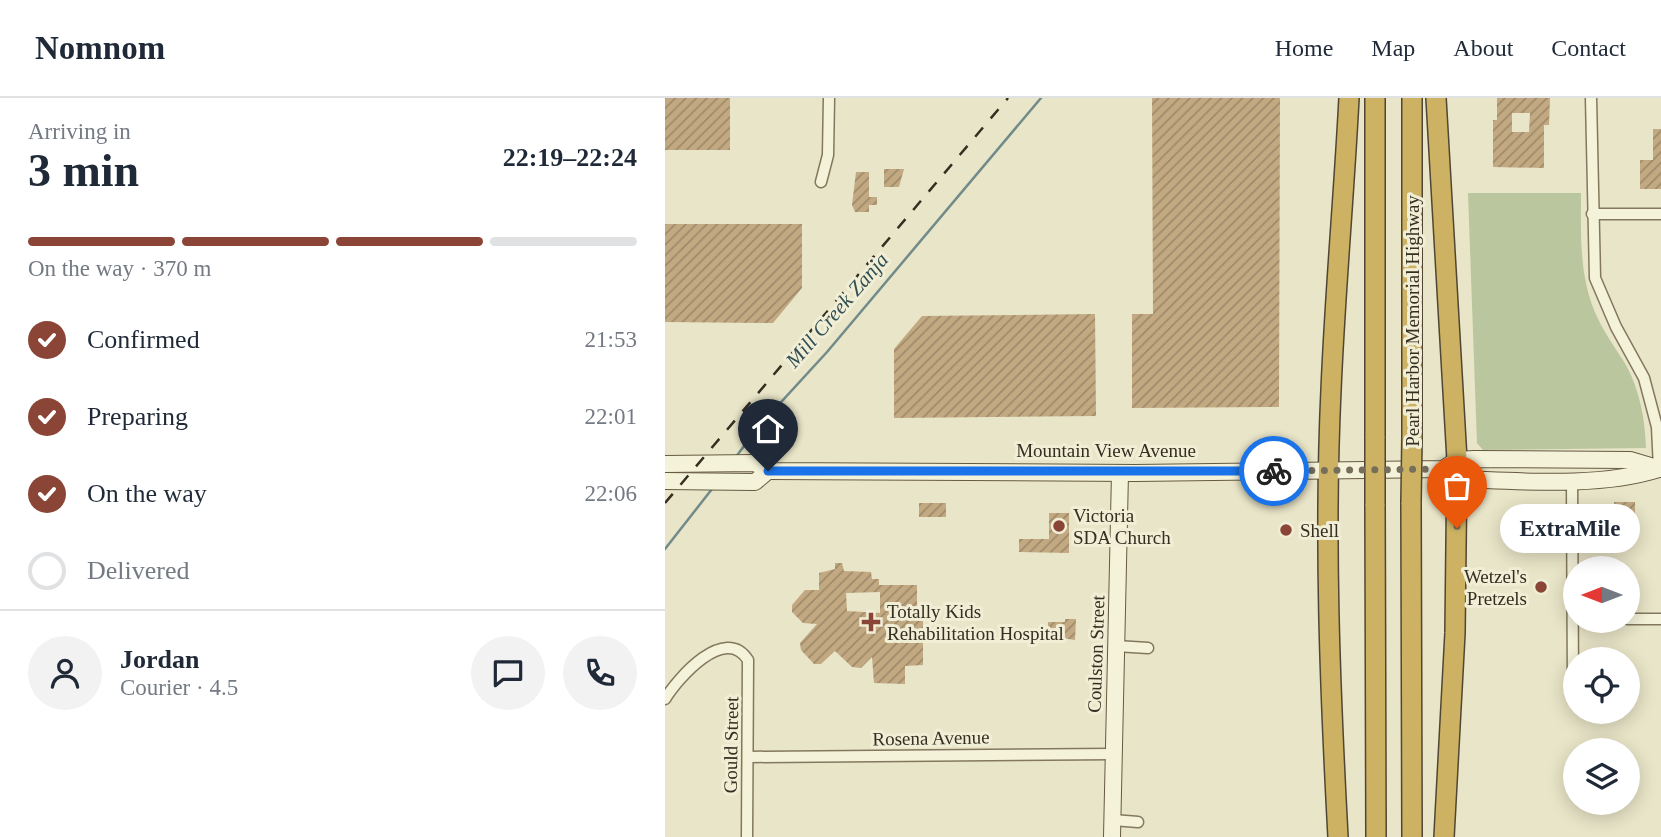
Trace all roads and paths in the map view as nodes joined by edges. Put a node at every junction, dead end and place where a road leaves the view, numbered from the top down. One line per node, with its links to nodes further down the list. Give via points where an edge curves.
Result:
1 (829, 98): 7 (street, via 828,155)
2 (1349, 98): 14 (highway)
3 (1375, 98): 30 (highway, Pearl Harbor Memorial Highway, bridge)
4 (1412, 98): 31 (highway, Pearl Harbor Memorial Highway, bridge)
5 (1437, 98): 12 (highway)
6 (1591, 98): 8 (street)
7 (821, 182)
8 (1592, 214): 9 (street); 13 (street, via 1595,278 1644,378 1657,427)
9 (1661, 214)
10 (665, 464): 11 (main road, Mountain View Avenue)
11 (762, 467): 15 (main road, Mountain View Avenue); 17 (main road, Mountain View Avenue, via 755,482)
12 (1453, 469): 13 (main road, Mountain View Avenue, via 1630,460); 14 (main road, Mountain View Avenue); 16 (main road, Mountain View Avenue); 32 (highway, via 1455,634)
13 (1660, 469): 16 (main road, Mountain View Avenue, via 1632,478)
14 (1329, 470): 15 (main road, Mountain View Avenue); 29 (highway, via 1329,660)
15 (1120, 473): 21 (main road, Coulston Street)
16 (1572, 480): 18 (street)
17 (665, 481)
18 (1573, 556)
19 (1640, 619): 20 (street)
20 (1661, 619)
21 (1116, 646): 22 (street); 24 (main road, Coulston Street)
22 (1148, 648)
23 (665, 699): 25 (street, Gould Street, via 701,658 725,649 744,654 749,670)
24 (1114, 754): 25 (street, Rosena Avenue); 27 (main road, Coulston Street)
25 (748, 757): 28 (street, Gould Street)
26 (1138, 822): 27 (street)
27 (1112, 829)
28 (747, 837)
29 (1338, 837)
30 (1376, 837)
31 (1412, 837)
32 (1444, 837)

